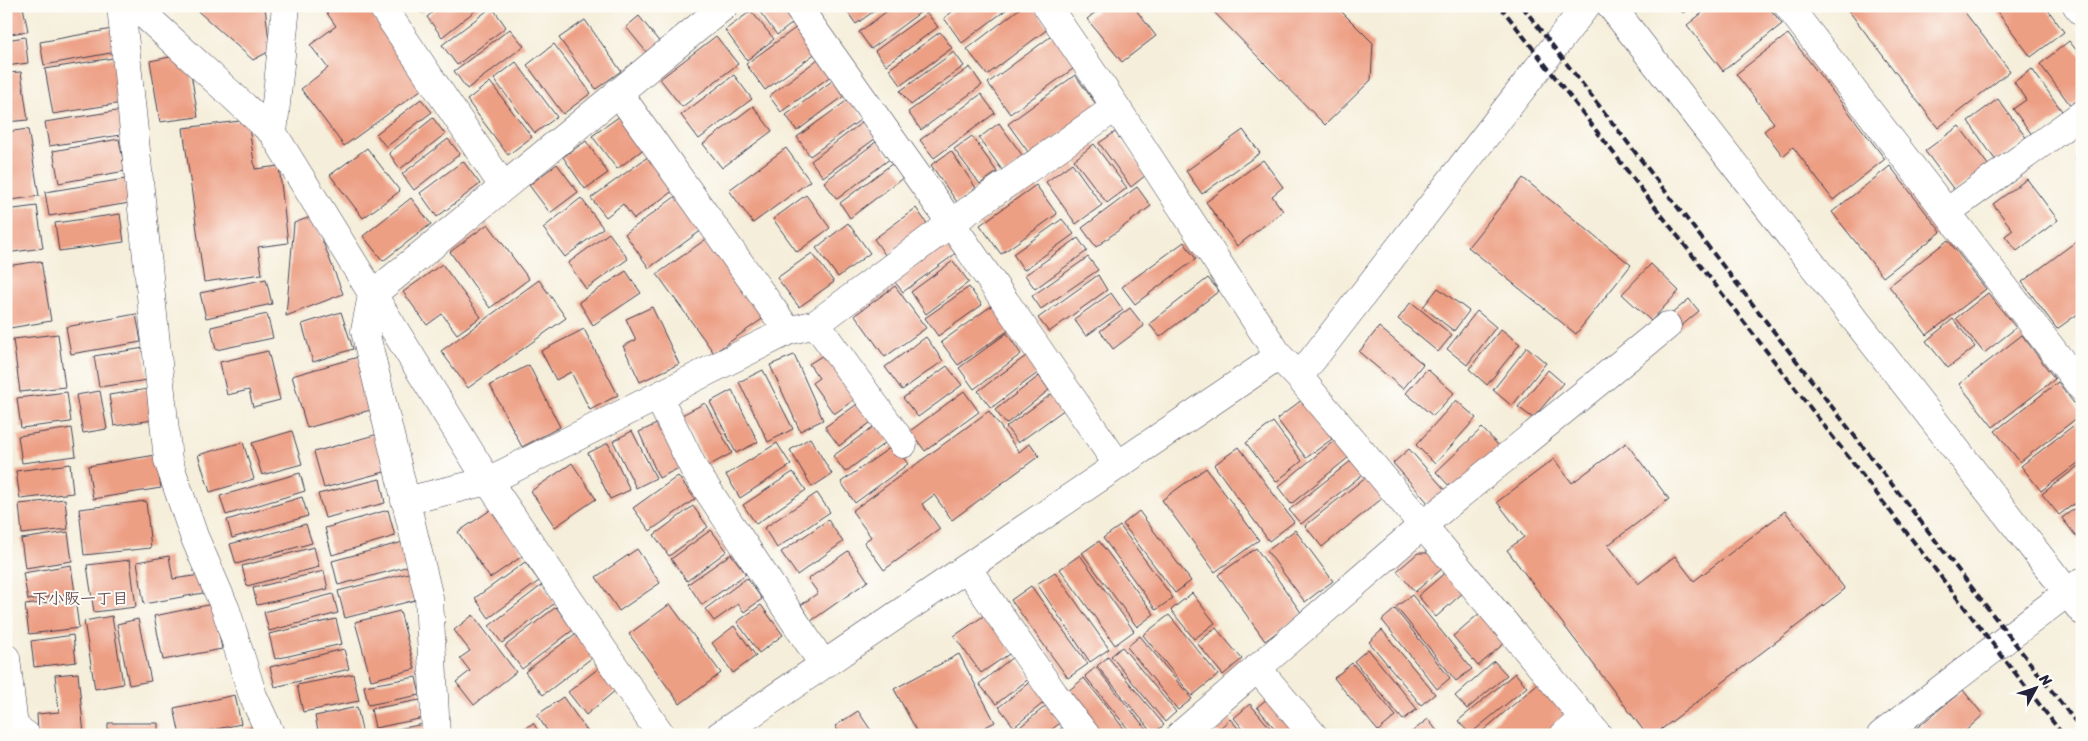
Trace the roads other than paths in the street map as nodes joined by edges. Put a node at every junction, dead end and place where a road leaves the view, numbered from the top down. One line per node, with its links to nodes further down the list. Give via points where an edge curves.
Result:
1 (121, 6): 40 (street, via 168,460 194,536 226,610 253,696)
2 (135, 6): 16 (street)
3 (286, 6): 16 (street)
4 (382, 6): 17 (street)
5 (724, 6): 13 (street)
6 (797, 6): 19 (street)
7 (1048, 6): 14 (street)
8 (1586, 6): 25 (street)
9 (1611, 6): 34 (street)
10 (1788, 6): 18 (street)
11 (2077, 6): 12 (street)
12 (2082, 12)
13 (618, 92): 17 (street); 23 (street)
14 (1116, 107): 19 (street); 24 (street)
15 (2082, 114): 18 (street)
16 (273, 133): 20 (street)
17 (503, 186): 20 (street)
18 (1947, 212): 26 (street)
19 (951, 223): 21 (street); 29 (street)
20 (372, 294): 30 (street); 31 (street, via 365,332)
21 (816, 324): 23 (street); 28 (street)
22 (1667, 326): 32 (street)
23 (788, 332): 27 (street)
24 (1279, 356): 25 (street); 29 (street)
25 (1299, 377): 32 (street)
26 (2082, 388)
27 (658, 396): 30 (street); 36 (street, via 695,471)
28 (903, 444)
29 (1118, 465): 33 (street)
30 (488, 481): 31 (street); 42 (street)
31 (405, 501): 41 (street, via 429,598)
32 (1423, 525): 37 (street); 38 (street)
33 (967, 568): 36 (street); 44 (street)
34 (2077, 595): 48 (street)
35 (6, 658): 39 (street)
36 (823, 664): 43 (street)
37 (1257, 668): 45 (street); 46 (street)
38 (1592, 726): 47 (street)
39 (16, 728)
40 (271, 735)
41 (436, 735)
42 (661, 735)
43 (720, 735)
44 (1086, 735)
45 (1180, 735)
46 (1313, 735)
47 (1564, 735)
48 (1881, 735)

